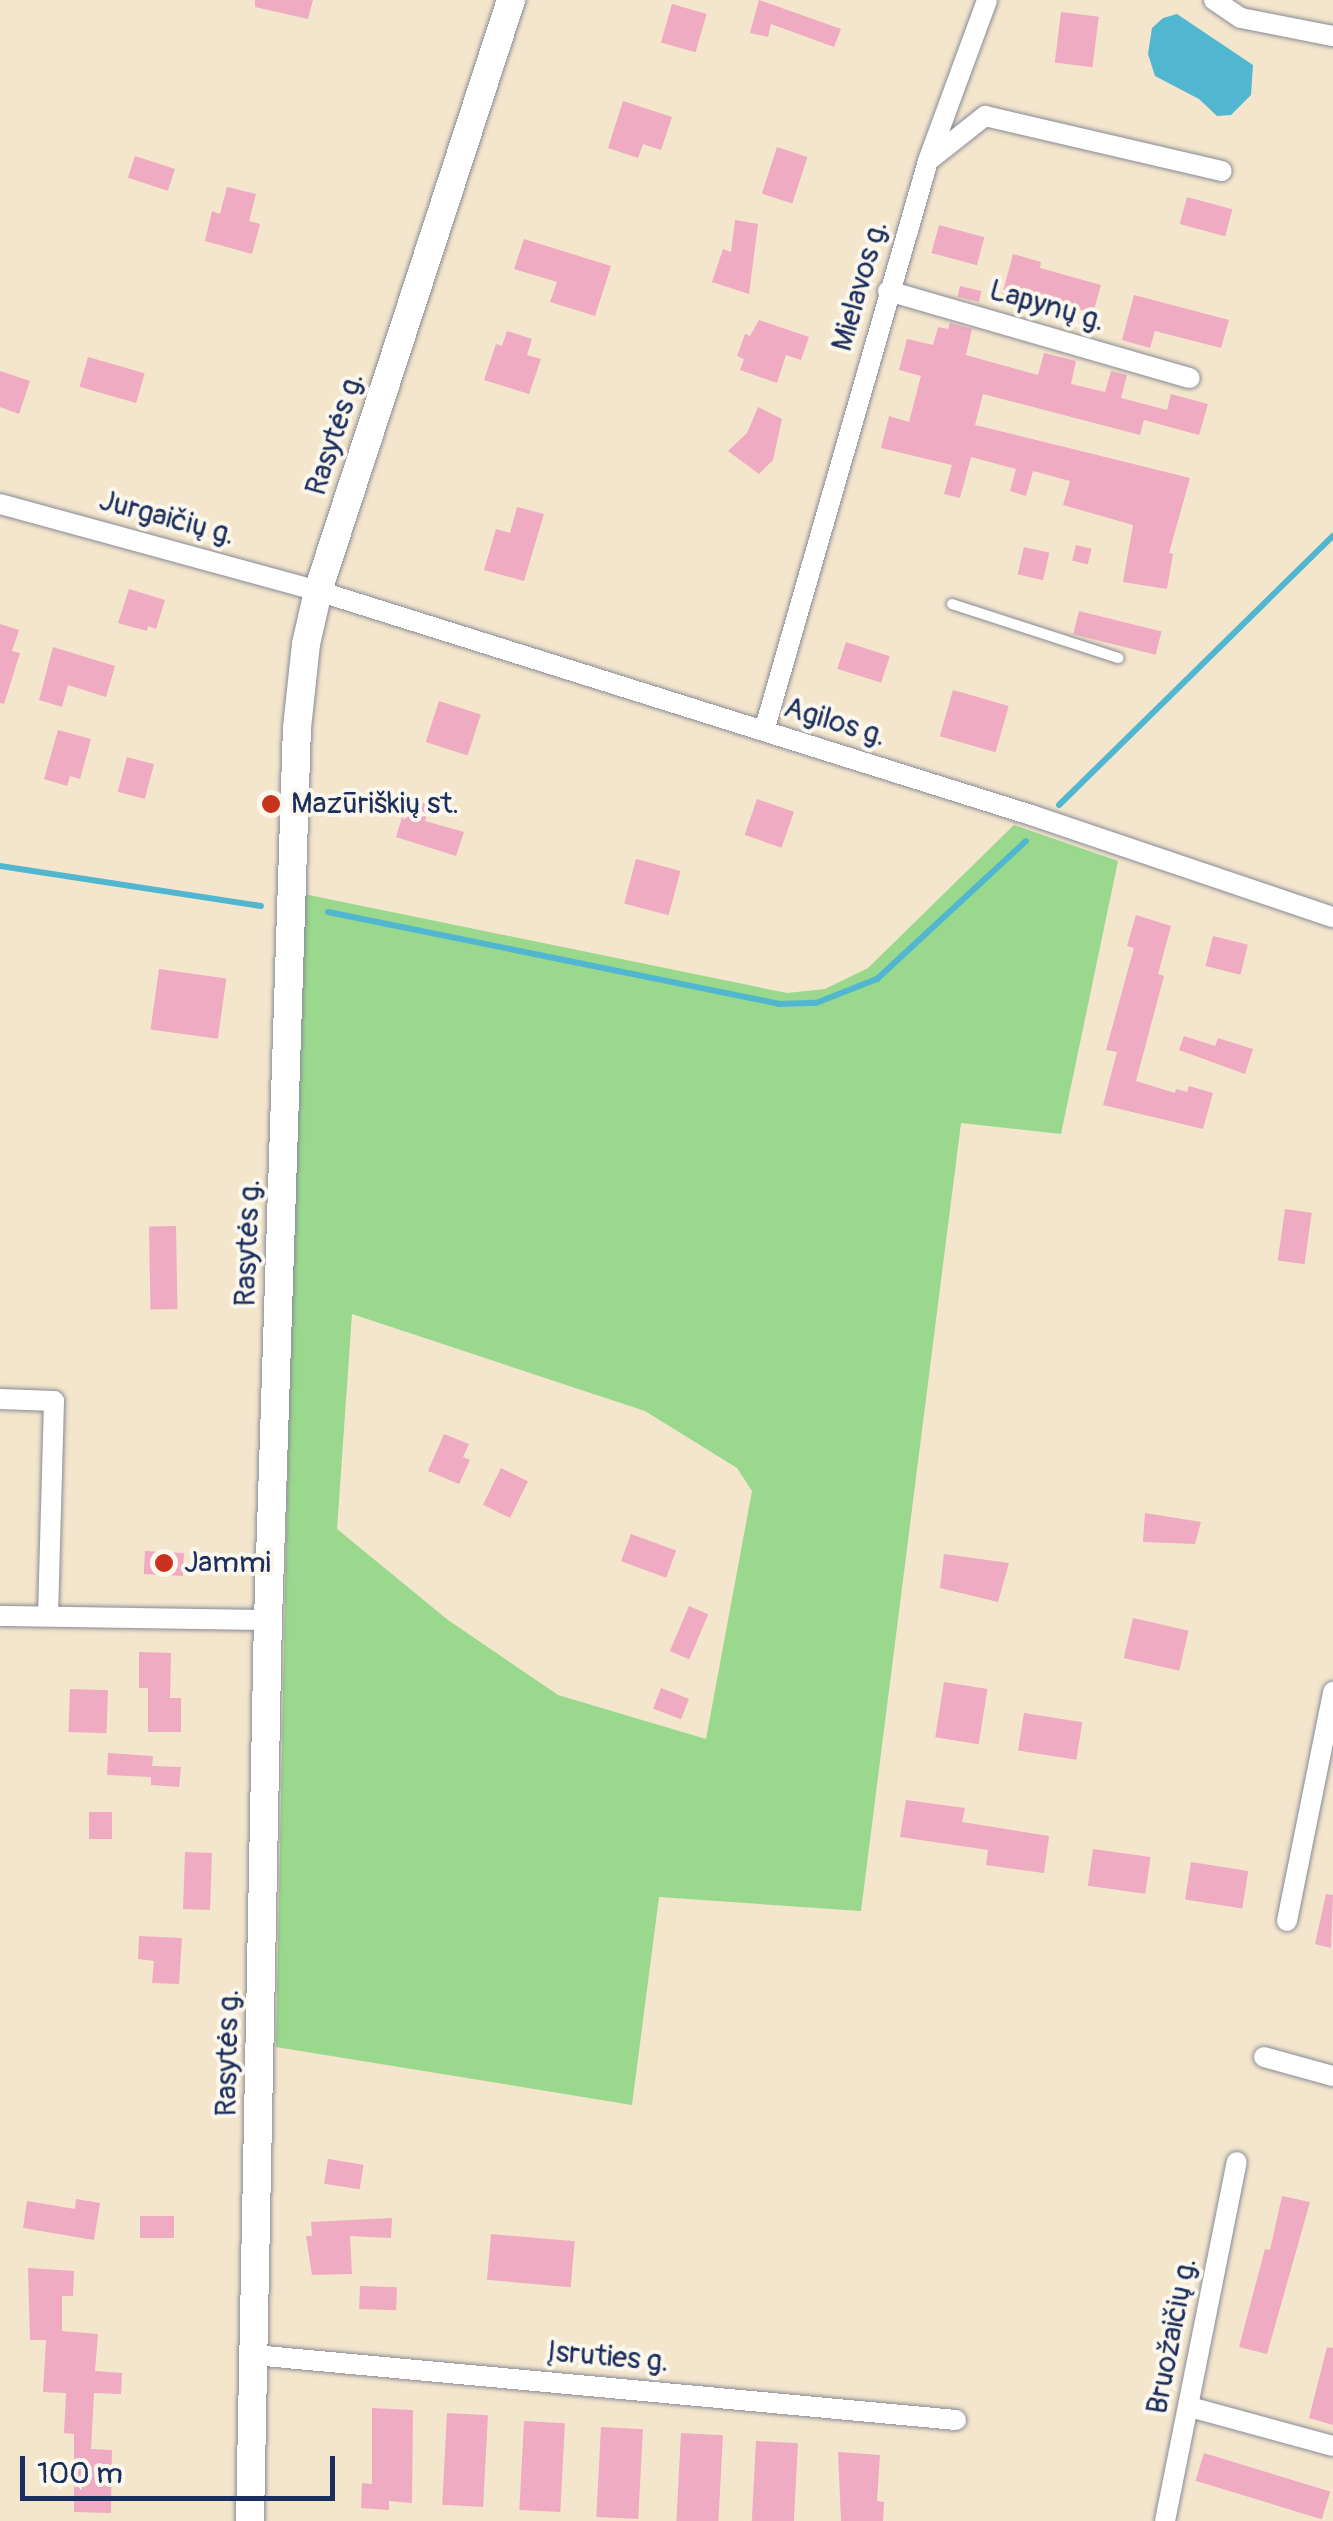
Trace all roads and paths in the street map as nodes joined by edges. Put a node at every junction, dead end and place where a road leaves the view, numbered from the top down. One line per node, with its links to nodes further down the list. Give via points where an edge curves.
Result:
1 (511, 0): 10 (main road, Rasytės g.)
2 (986, 0): 5 (street, Mielavos g.)
3 (1214, 0): 4 (street, via 1241,18)
4 (1333, 36)
5 (928, 161): 6 (street, via 985,116); 7 (street, Mielavos g.)
6 (1222, 171)
7 (888, 291): 8 (street, Lapynų g.); 13 (street, Mielavos g.)
8 (1190, 378)
9 (0, 504): 10 (street, Jurgaičių g.)
10 (318, 591): 13 (street, Agilos g.); 18 (main road, Rasytės g., via 297,737)
11 (952, 604): 12 (lane)
12 (1118, 658)
13 (764, 731): 14 (street, Agilos g.)
14 (1333, 917)
15 (0, 1399): 16 (street, via 54,1401)
16 (48, 1614): 17 (street); 18 (street)
17 (0, 1616)
18 (268, 1620): 24 (main road, Rasytės g.)
19 (1333, 1692): 20 (street)
20 (1288, 1921)
21 (1264, 2057): 22 (street)
22 (1333, 2076)
23 (1237, 2162): 25 (street, Bruožaičių g.)
24 (254, 2355): 26 (street, Įsruties g.); 28 (main road, Rasytės g.)
25 (1190, 2407): 27 (street); 29 (street, Bruožaičių g.)
26 (956, 2420)
27 (1333, 2446)
28 (250, 2521)
29 (1165, 2521)

